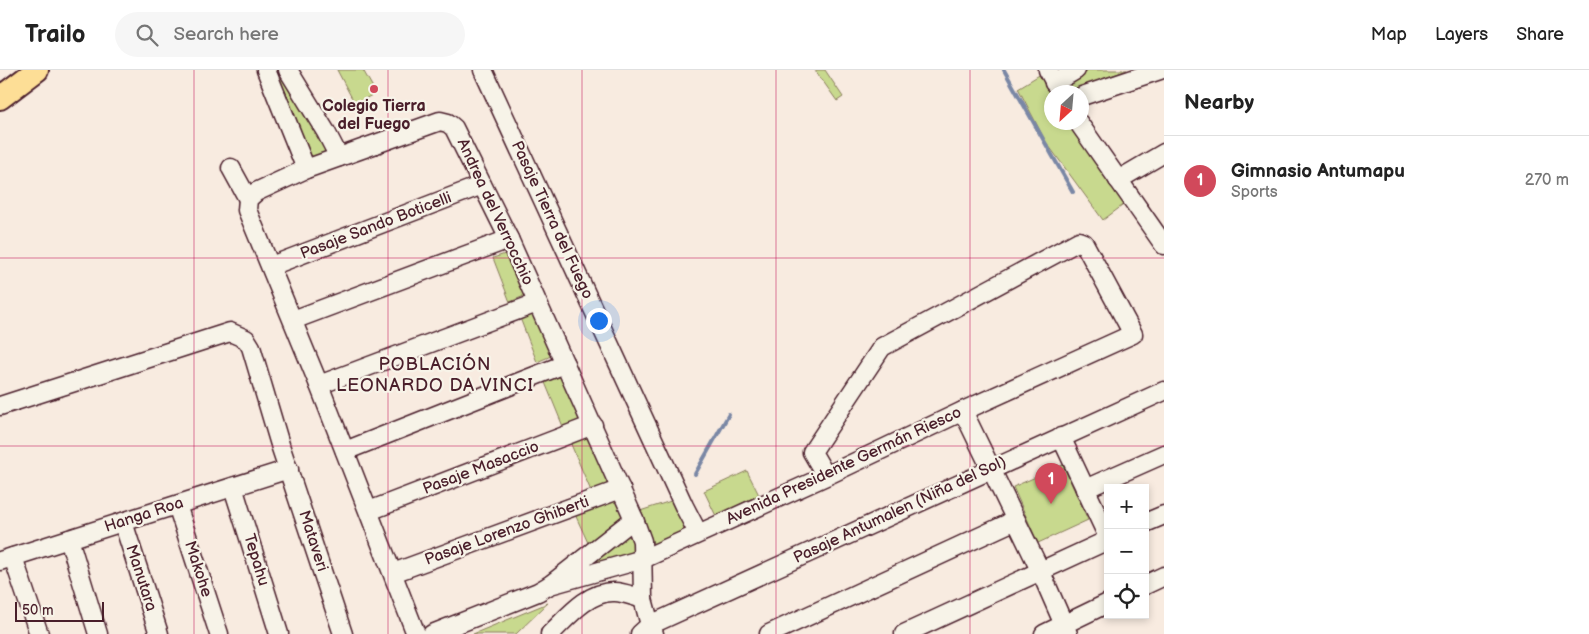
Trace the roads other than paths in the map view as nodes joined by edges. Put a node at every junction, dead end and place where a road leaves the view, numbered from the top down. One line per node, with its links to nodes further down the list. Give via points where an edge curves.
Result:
1 (37, 70): 9 (main road)
2 (266, 70): 14 (street)
3 (288, 70): 12 (street)
4 (483, 70): 46 (street, Pasaje Tierra del Fuego)
5 (1076, 70): 7 (street)
6 (1160, 70): 8 (street)
7 (1054, 82)
8 (1089, 94)
9 (0, 98)
10 (1084, 130): 15 (street)
11 (1164, 153): 15 (street)
12 (339, 157): 14 (street, Andrea del Verrocchio); 16 (street, Andrea del Verrocchio, via 443,121 454,128)
13 (231, 168): 17 (street)
14 (306, 169): 17 (street, Andrea del Verrocchio, via 256,192)
15 (1118, 180): 18 (street)
16 (482, 185): 19 (street, Andrea del Verrocchio); 20 (street, Pasaje Sando Boticelli)
17 (248, 199): 20 (street, via 247,210)
18 (1162, 238)
19 (509, 239): 21 (street, Andrea del Verrocchio); 22 (street)
20 (270, 266): 22 (street)
21 (537, 303): 23 (street, Andrea del Verrocchio); 24 (street)
22 (293, 320): 24 (street)
23 (565, 364): 28 (street, Andrea del Verrocchio); 30 (street)
24 (319, 385): 30 (street)
25 (1164, 391): 29 (street, Pasaje Antumalen (Niña del Sol))
26 (0, 406): 33 (street, Mataveri, via 230,332 246,339 252,347)
27 (963, 411): 32 (street); 34 (street, Avenida Presidente Germán Riesco); 34 (street, Avenida Presidente Germán Riesco, via 1132,334 1084,243 1079,241 882,347 812,452)
28 (593, 425): 36 (street, Andrea del Verrocchio); 39 (street, Pasaje Masaccio)
29 (1061, 437): 32 (street, Pasaje Antumalen (Niña del Sol)); 37 (street)
30 (345, 451): 39 (street)
31 (1164, 454): 37 (street)
32 (991, 468): 42 (street); 59 (street, Pasaje Antumalen (Niña del Sol))
33 (289, 469): 35 (street, Hanga Roa); 65 (street, Mataveri)
34 (826, 476): 46 (street, Avenida Presidente Germán Riesco)
35 (233, 487): 38 (street, Hanga Roa); 64 (street, Tepahu)
36 (621, 489): 41 (street, Andrea del Verrocchio); 52 (street, Pasaje Lorenzo Ghiberti)
37 (1085, 489): 45 (street)
38 (177, 504): 44 (street, Hanga Roa); 63 (street, Makohe)
39 (369, 511): 52 (street)
40 (1164, 515): 43 (street)
41 (634, 518): 50 (street, Andrea del Verrocchio, via 642,541); 55 (street, Avenida Presidente Germán Riesco)
42 (1016, 520): 51 (street); 69 (street)
43 (1149, 521)
44 (123, 522): 47 (street, Hanga Roa); 62 (street, Manutara)
45 (1104, 529)
46 (698, 534): 50 (street, Avenida Presidente Germán Riesco)
47 (69, 539): 49 (street, Hanga Roa); 61 (street)
48 (1104, 540): 51 (street)
49 (7, 559): 60 (street)
50 (643, 559): 55 (street, Avenida Presidente Germán Riesco); 56 (street, Andrea del Verrocchio)
51 (1040, 570): 58 (street); 70 (street)
52 (393, 573): 66 (street)
53 (1164, 576): 54 (street)
54 (1149, 583)
55 (550, 585): 67 (street, Avenida Presidente Germán Riesco)
56 (643, 599): 59 (street, Andrea del Verrocchio); 68 (street, via 614,591 599,594 584,603)
57 (1104, 606): 58 (street)
58 (1065, 630): 71 (street)
59 (648, 631)
60 (39, 634)
61 (98, 634)
62 (159, 634)
63 (219, 634)
64 (279, 634)
65 (343, 634)
66 (416, 634)
67 (432, 634)
68 (550, 634)
69 (769, 634)
70 (904, 634)
71 (1044, 634)

